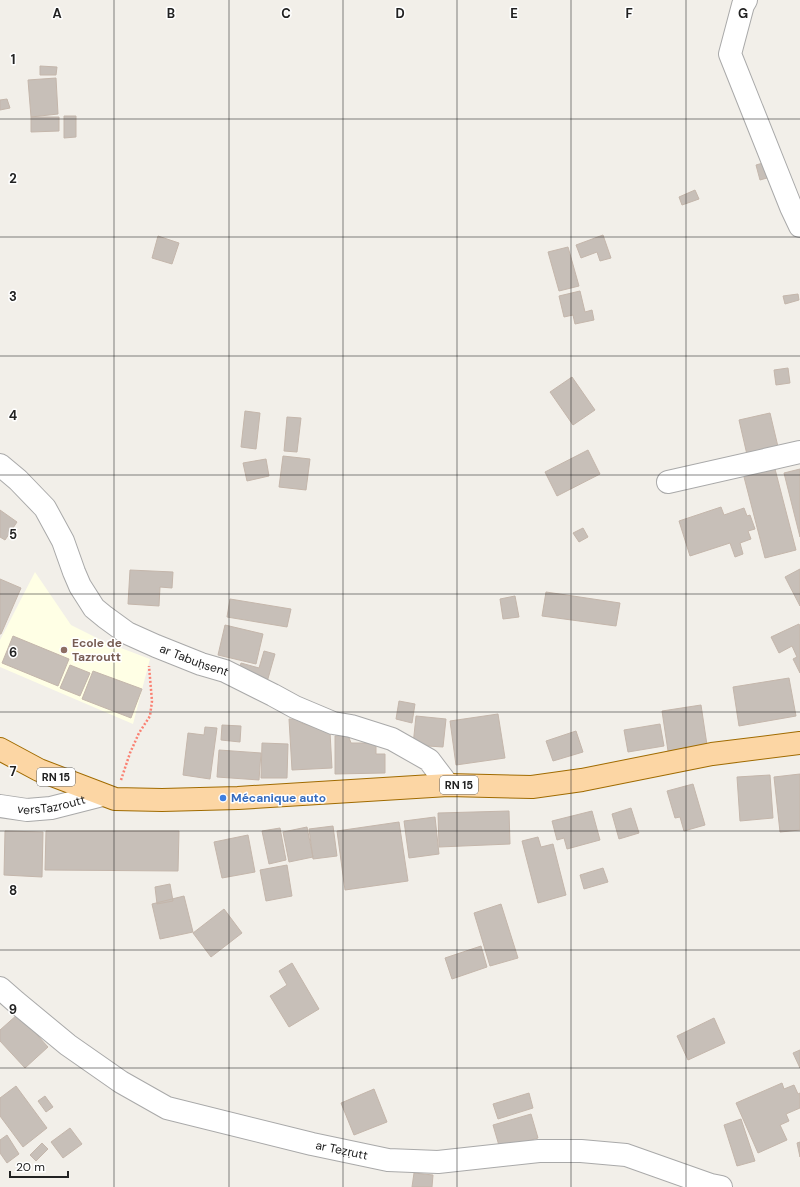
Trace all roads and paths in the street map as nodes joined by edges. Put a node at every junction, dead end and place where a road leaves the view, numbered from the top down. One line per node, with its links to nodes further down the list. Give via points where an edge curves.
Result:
1 (746, 0): 2 (street, via 730,54)
2 (800, 226)
3 (800, 452): 5 (street)
4 (0, 465): 6 (street, ar Tabuḥsent, via 45,508 63,541 80,586 94,608 127,633)
5 (668, 482)
6 (154, 645): 9 (street, ar Tabuḥsent, via 225,671 295,707 333,723 392,739 429,760); 10 (path, via 149,668 152,701 150,716)
7 (800, 743): 9 (main road, RN 15, via 712,754 582,780 532,786)
8 (0, 750): 10 (main road, RN 15, via 39,770)
9 (448, 785): 10 (main road, RN 15, via 238,798 162,800)
10 (108, 797): 11 (street, versTazroutt, via 51,808 26,810)
11 (0, 806)
12 (0, 988): 13 (street, ar Teẓṛutt, via 68,1045 121,1082 167,1108 388,1160 438,1162 539,1151 581,1151 626,1155)
13 (721, 1187)

